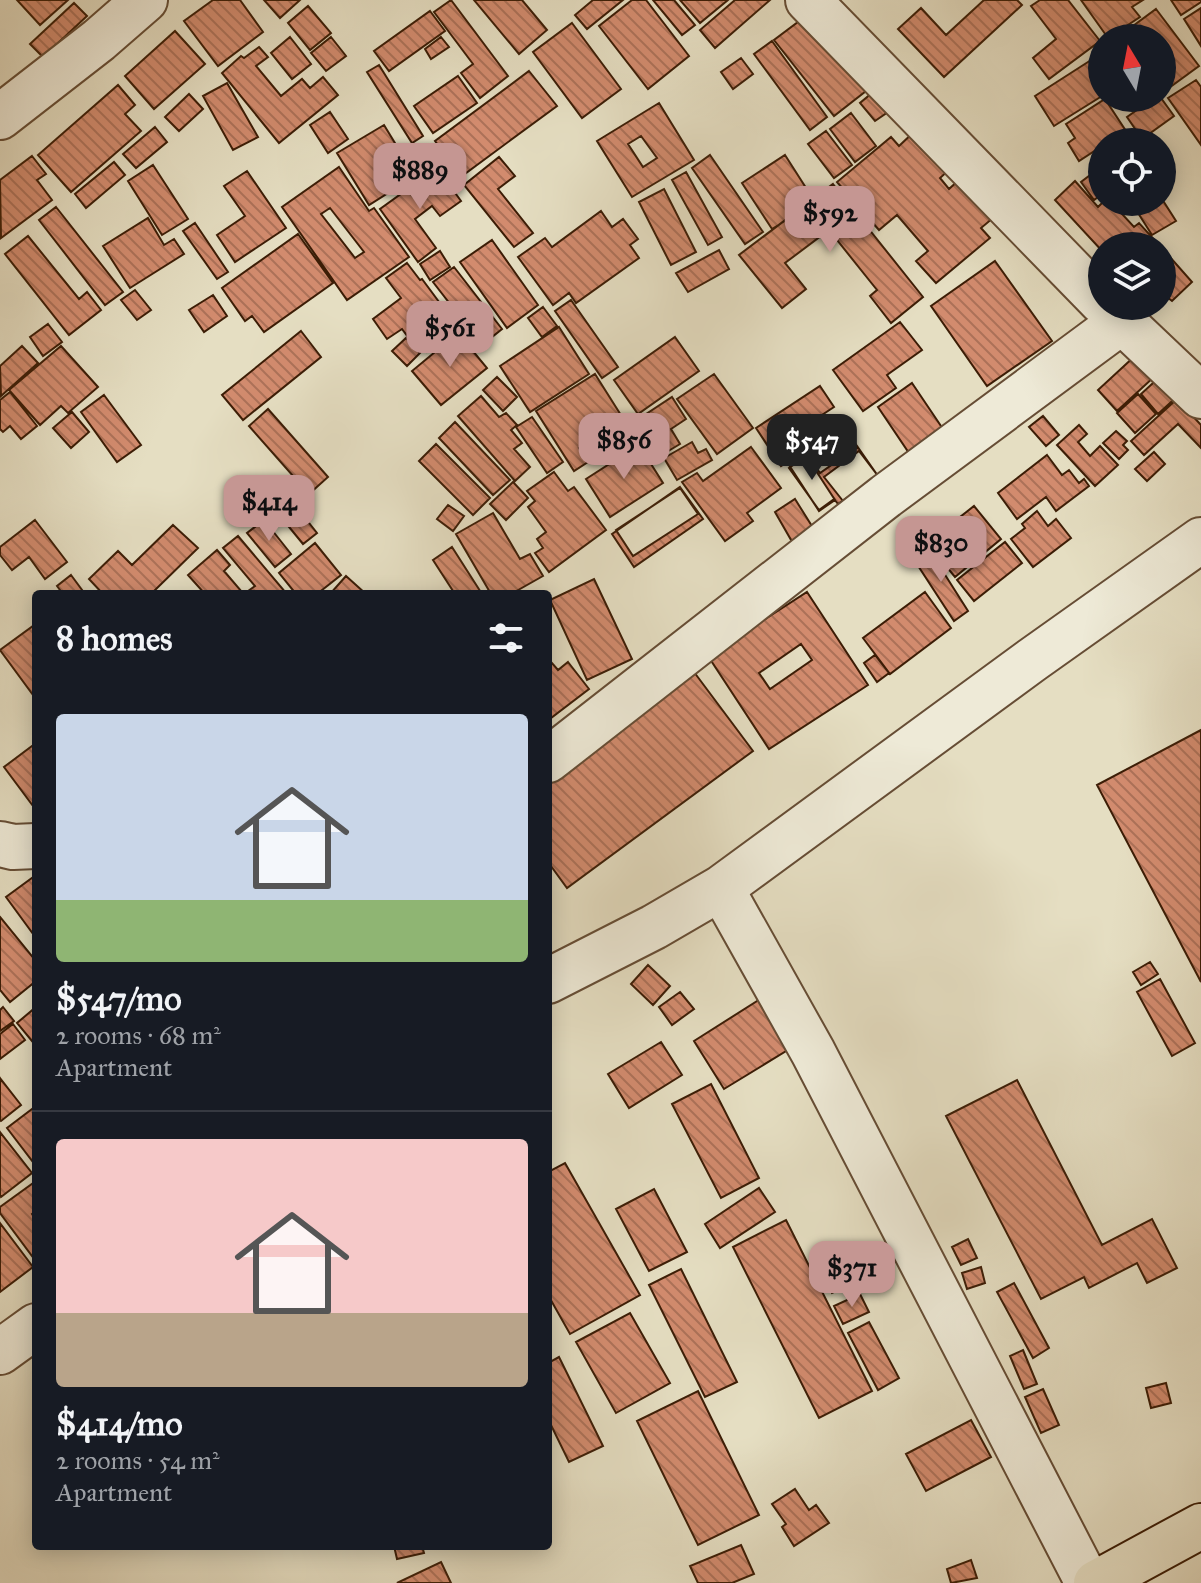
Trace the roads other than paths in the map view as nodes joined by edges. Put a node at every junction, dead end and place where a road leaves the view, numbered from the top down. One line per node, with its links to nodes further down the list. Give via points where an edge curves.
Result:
1 (145, 0): 3 (street)
2 (808, 0): 4 (street)
3 (0, 117)
4 (1088, 288)
5 (1097, 320): 9 (street, via 910,477)
6 (1120, 320): 7 (street)
7 (1201, 396)
8 (1201, 540): 12 (street)
9 (552, 757)
10 (0, 844): 11 (street)
11 (32, 846)
12 (721, 888): 13 (street); 17 (street, via 813,1052)
13 (552, 979)
14 (32, 1329): 15 (street)
15 (0, 1352)
16 (1201, 1526): 18 (highway)
17 (1088, 1583)
18 (1096, 1583)

